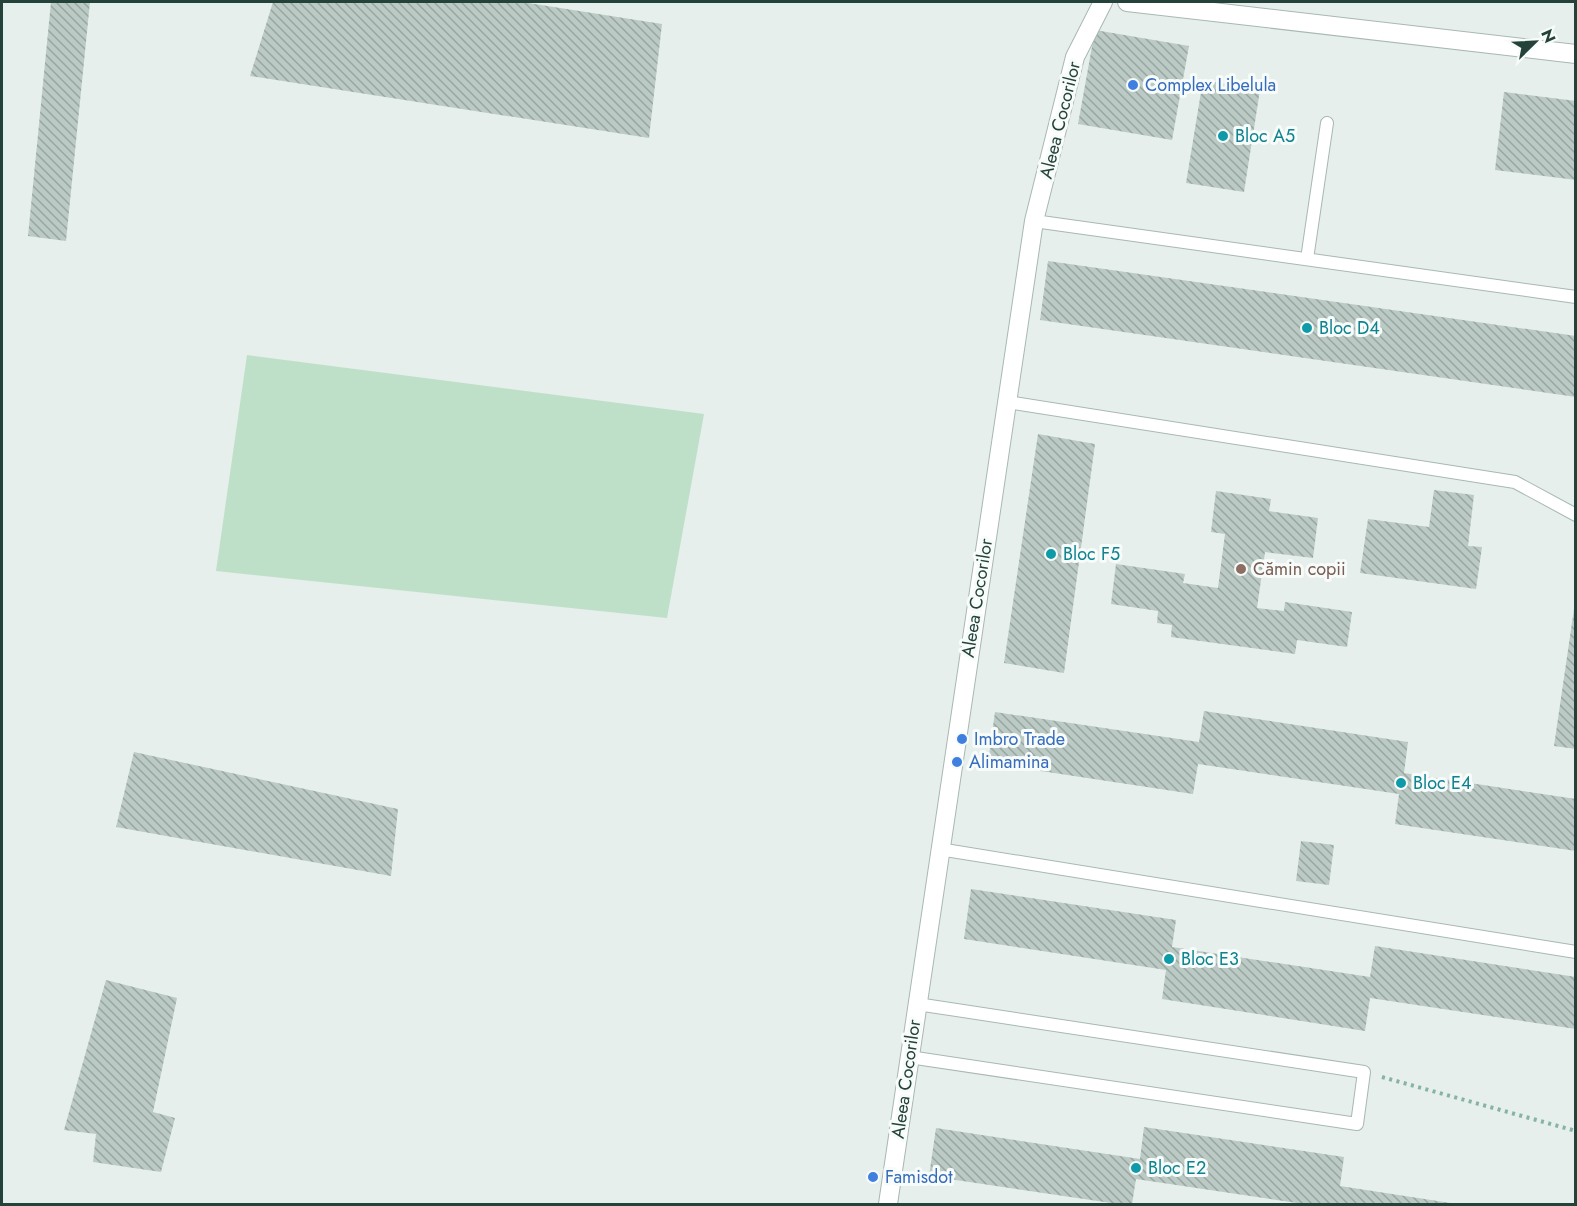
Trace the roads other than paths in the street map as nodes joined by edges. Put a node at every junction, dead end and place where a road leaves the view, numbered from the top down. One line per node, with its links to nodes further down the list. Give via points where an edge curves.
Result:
1 (1103, 2): 5 (street, Aleea Cocorilor, via 1075,57)
2 (1127, 2): 3 (street)
3 (1575, 54)
4 (1328, 123): 6 (lane)
5 (1035, 221): 6 (lane); 8 (street, Aleea Cocorilor)
6 (1307, 259): 7 (lane)
7 (1575, 297)
8 (1007, 402): 9 (lane, via 1515,482); 10 (street, Aleea Cocorilor)
9 (1575, 515)
10 (939, 849): 11 (lane); 12 (street, Aleea Cocorilor)
11 (1575, 952)
12 (917, 1004): 13 (street, Aleea Cocorilor); 13 (lane, via 1364,1072 1357,1124)
13 (909, 1057): 14 (street, Aleea Cocorilor)
14 (888, 1204)

